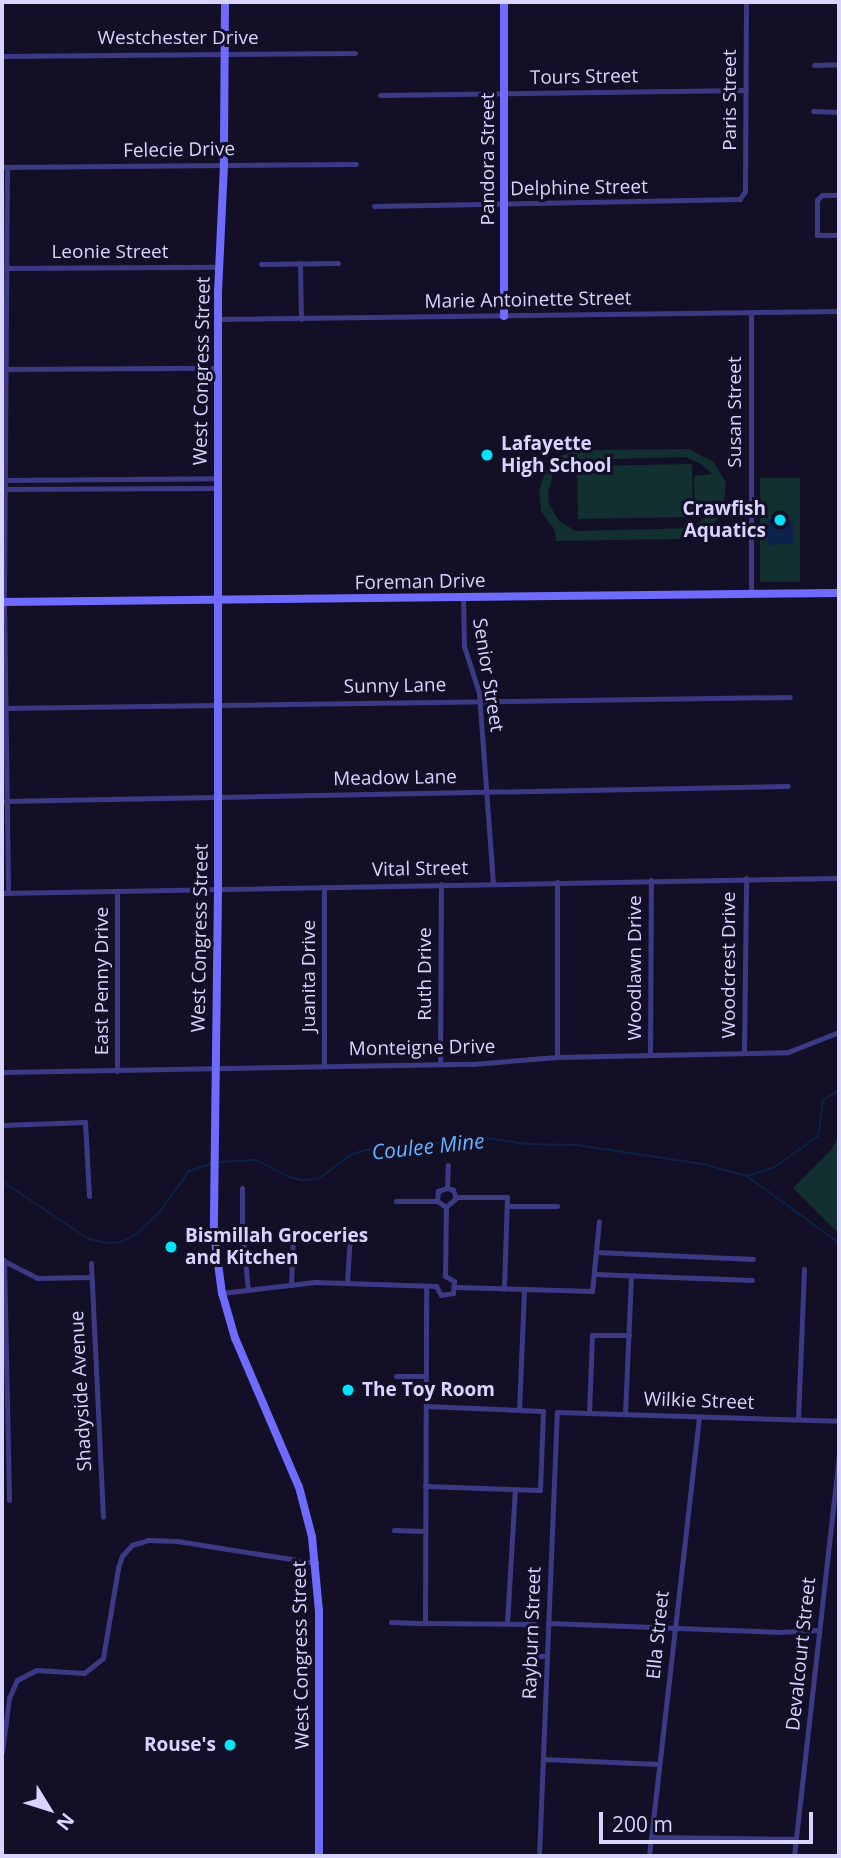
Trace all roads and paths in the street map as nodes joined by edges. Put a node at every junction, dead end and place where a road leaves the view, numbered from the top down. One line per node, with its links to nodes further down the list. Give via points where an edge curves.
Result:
1 (225, 2): 5 (main road, West Congress Street)
2 (504, 2): 10 (main road, Pandora Street)
3 (746, 2): 9 (street, Paris Street)
4 (355, 53): 5 (street, Westchester Drive)
5 (225, 54): 6 (street, Westchester Drive); 15 (main road, West Congress Street)
6 (2, 56)
7 (839, 64): 8 (street)
8 (814, 65)
9 (746, 90): 10 (street, Tours Street); 18 (street, Paris Street)
10 (504, 95): 11 (street, Tours Street); 19 (main road, Pandora Street)
11 (380, 96)
12 (813, 111): 13 (street)
13 (839, 112)
14 (356, 164): 15 (street, Felecie Drive)
15 (224, 165): 16 (street, Felecie Drive); 25 (main road, West Congress Street)
16 (4, 167): 26 (street)
17 (839, 195): 21 (street, via 822,195 817,200 817,235)
18 (742, 197): 19 (street, Delphine Street, via 736,201)
19 (504, 205): 20 (street, Delphine Street); 29 (main road, Pandora Street)
20 (374, 206)
21 (839, 235)
22 (300, 263): 23 (street); 24 (street); 30 (street)
23 (338, 263)
24 (261, 264)
25 (219, 267): 26 (street, Leonie Street); 31 (main road, West Congress Street)
26 (4, 268): 33 (street)
27 (839, 312): 28 (street, Marie Antoinette Street)
28 (751, 313): 29 (street, Marie Antoinette Street); 44 (street, Susan Street)
29 (504, 316): 30 (street, Marie Antoinette Street)
30 (300, 318): 31 (street, Marie Antoinette Street)
31 (218, 319): 32 (main road, West Congress Street)
32 (218, 368): 33 (street); 38 (main road, West Congress Street)
33 (3, 369): 37 (street)
34 (158, 478): 36 (street); 38 (street); 39 (street)
35 (81, 479): 36 (street); 37 (street); 40 (street)
36 (135, 479): 41 (street)
37 (3, 480): 42 (street)
38 (216, 483): 39 (street); 46 (main road, West Congress Street)
39 (158, 487): 41 (street)
40 (81, 488): 41 (street); 42 (street)
41 (135, 488)
42 (3, 489): 47 (street)
43 (839, 593): 44 (main road, Foreman Drive)
44 (751, 595): 45 (main road, Foreman Drive)
45 (463, 597): 46 (main road, Foreman Drive); 49 (street, Senior Street, via 464,646)
46 (216, 601): 47 (main road, Foreman Drive); 50 (main road, West Congress Street)
47 (3, 602): 51 (street)
48 (790, 697): 49 (street, Sunny Lane)
49 (479, 700): 50 (street, Sunny Lane); 53 (street, Senior Street)
50 (218, 704): 51 (street, Sunny Lane); 54 (main road, West Congress Street)
51 (3, 708): 55 (street)
52 (788, 786): 53 (street, Meadow Lane)
53 (486, 792): 54 (street, Meadow Lane); 60 (street, Senior Street)
54 (218, 797): 55 (street, Meadow Lane); 63 (main road, West Congress Street)
55 (4, 801): 65 (street)
56 (746, 878): 57 (street, Vital Street); 58 (street, Vital Street); 67 (street, Woodcrest Drive)
57 (839, 878)
58 (651, 880): 59 (street, Vital Street); 68 (street, Woodlawn Drive)
59 (557, 882): 60 (street, Vital Street); 69 (street)
60 (493, 883): 61 (street, Vital Street)
61 (442, 884): 62 (street, Vital Street); 70 (street, Ruth Drive)
62 (324, 887): 63 (street, Vital Street); 71 (street, Juanita Drive)
63 (218, 890): 64 (street, Vital Street); 72 (main road, West Congress Street)
64 (117, 891): 65 (street, Vital Street); 73 (street, East Penny Drive)
65 (5, 893)
66 (839, 1032): 67 (street, Monteigne Drive, via 799,1050)
67 (744, 1053): 68 (street, Monteigne Drive)
68 (650, 1055): 69 (street, Monteigne Drive)
69 (557, 1057): 70 (street, Monteigne Drive)
70 (440, 1063): 71 (street, Monteigne Drive)
71 (324, 1066): 72 (street, Monteigne Drive)
72 (214, 1068): 73 (street, Monteigne Drive); 105 (main road, West Congress Street, via 214,1243)
73 (117, 1071): 74 (street, Monteigne Drive)
74 (2, 1072)
75 (2, 1125): 79 (street, via 85,1122)
76 (448, 1165): 78 (street)
77 (242, 1188): 103 (street)
78 (447, 1188): 80 (street); 82 (street, via 438,1192)
79 (89, 1196)
80 (456, 1197): 83 (street, via 507,1197); 85 (street)
81 (396, 1201): 82 (street)
82 (437, 1201): 85 (street)
83 (507, 1206): 84 (street); 102 (street)
84 (558, 1206)
85 (446, 1207): 93 (street)
86 (599, 1221): 87 (street)
87 (596, 1252): 88 (street); 92 (street)
88 (753, 1259)
89 (3, 1260): 95 (street, via 32,1277); 124 (street)
90 (91, 1263): 95 (street, Shadyside Avenue)
91 (804, 1269): 115 (street)
92 (594, 1275): 94 (street); 104 (street, via 592,1291)
93 (445, 1276): 100 (street); 101 (street)
94 (631, 1276): 96 (street); 106 (street)
95 (91, 1277): 125 (street, Shadyside Avenue)
96 (752, 1280)
97 (347, 1283): 98 (street); 98 (street, via 350,1235 293,1234); 99 (street)
98 (291, 1285): 103 (street)
99 (426, 1286): 100 (street); 108 (street)
100 (436, 1286): 101 (street, via 444,1296)
101 (455, 1287): 102 (street)
102 (504, 1289): 104 (street)
103 (248, 1290): 105 (street)
104 (524, 1290): 110 (street)
105 (222, 1293): 128 (main road, West Congress Street, via 238,1346 299,1487)
106 (629, 1335): 112 (street, via 592,1335); 113 (street)
107 (396, 1376): 108 (street)
108 (426, 1376): 109 (street)
109 (426, 1406): 110 (street); 120 (street)
110 (519, 1410): 117 (street, via 544,1410)
111 (557, 1412): 112 (street, Wilkie Street); 118 (street, Rayburn Street)
112 (589, 1413): 113 (street, Wilkie Street)
113 (625, 1414): 114 (street, Wilkie Street)
114 (699, 1417): 115 (street, Wilkie Street); 133 (street, Ella Street)
115 (798, 1419): 116 (street, Wilkie Street)
116 (839, 1420)
117 (542, 1445): 118 (street); 122 (street)
118 (556, 1445): 123 (street, Rayburn Street)
119 (839, 1455): 134 (street, Devalcourt Street)
120 (425, 1486): 121 (street); 127 (street)
121 (515, 1489): 122 (street); 131 (street)
122 (540, 1490): 123 (street)
123 (554, 1491): 132 (street, Rayburn Street)
124 (9, 1500)
125 (103, 1517)
126 (394, 1530): 127 (street)
127 (425, 1531): 130 (street)
128 (316, 1563): 136 (street, via 177,1541 148,1540 132,1545 120,1560 103,1658 84,1673 37,1670 17,1680 9,1698); 141 (main road, West Congress Street)
129 (391, 1622): 130 (street)
130 (425, 1623): 131 (street)
131 (507, 1623): 135 (street, via 534,1624 532,1656)
132 (548, 1623): 133 (street); 135 (street, Rayburn Street)
133 (674, 1628): 134 (street); 138 (street, Ella Street)
134 (819, 1630): 140 (street, Devalcourt Street)
135 (547, 1656): 137 (street, Rayburn Street)
136 (2, 1752)
137 (543, 1759): 138 (street); 142 (street, Rayburn Street)
138 (659, 1764): 139 (street, Ella Street)
139 (651, 1837): 140 (street); 143 (street, Ella Street)
140 (795, 1839): 144 (street, Devalcourt Street)
141 (319, 1856)
142 (540, 1856)
143 (649, 1856)
144 (794, 1856)

